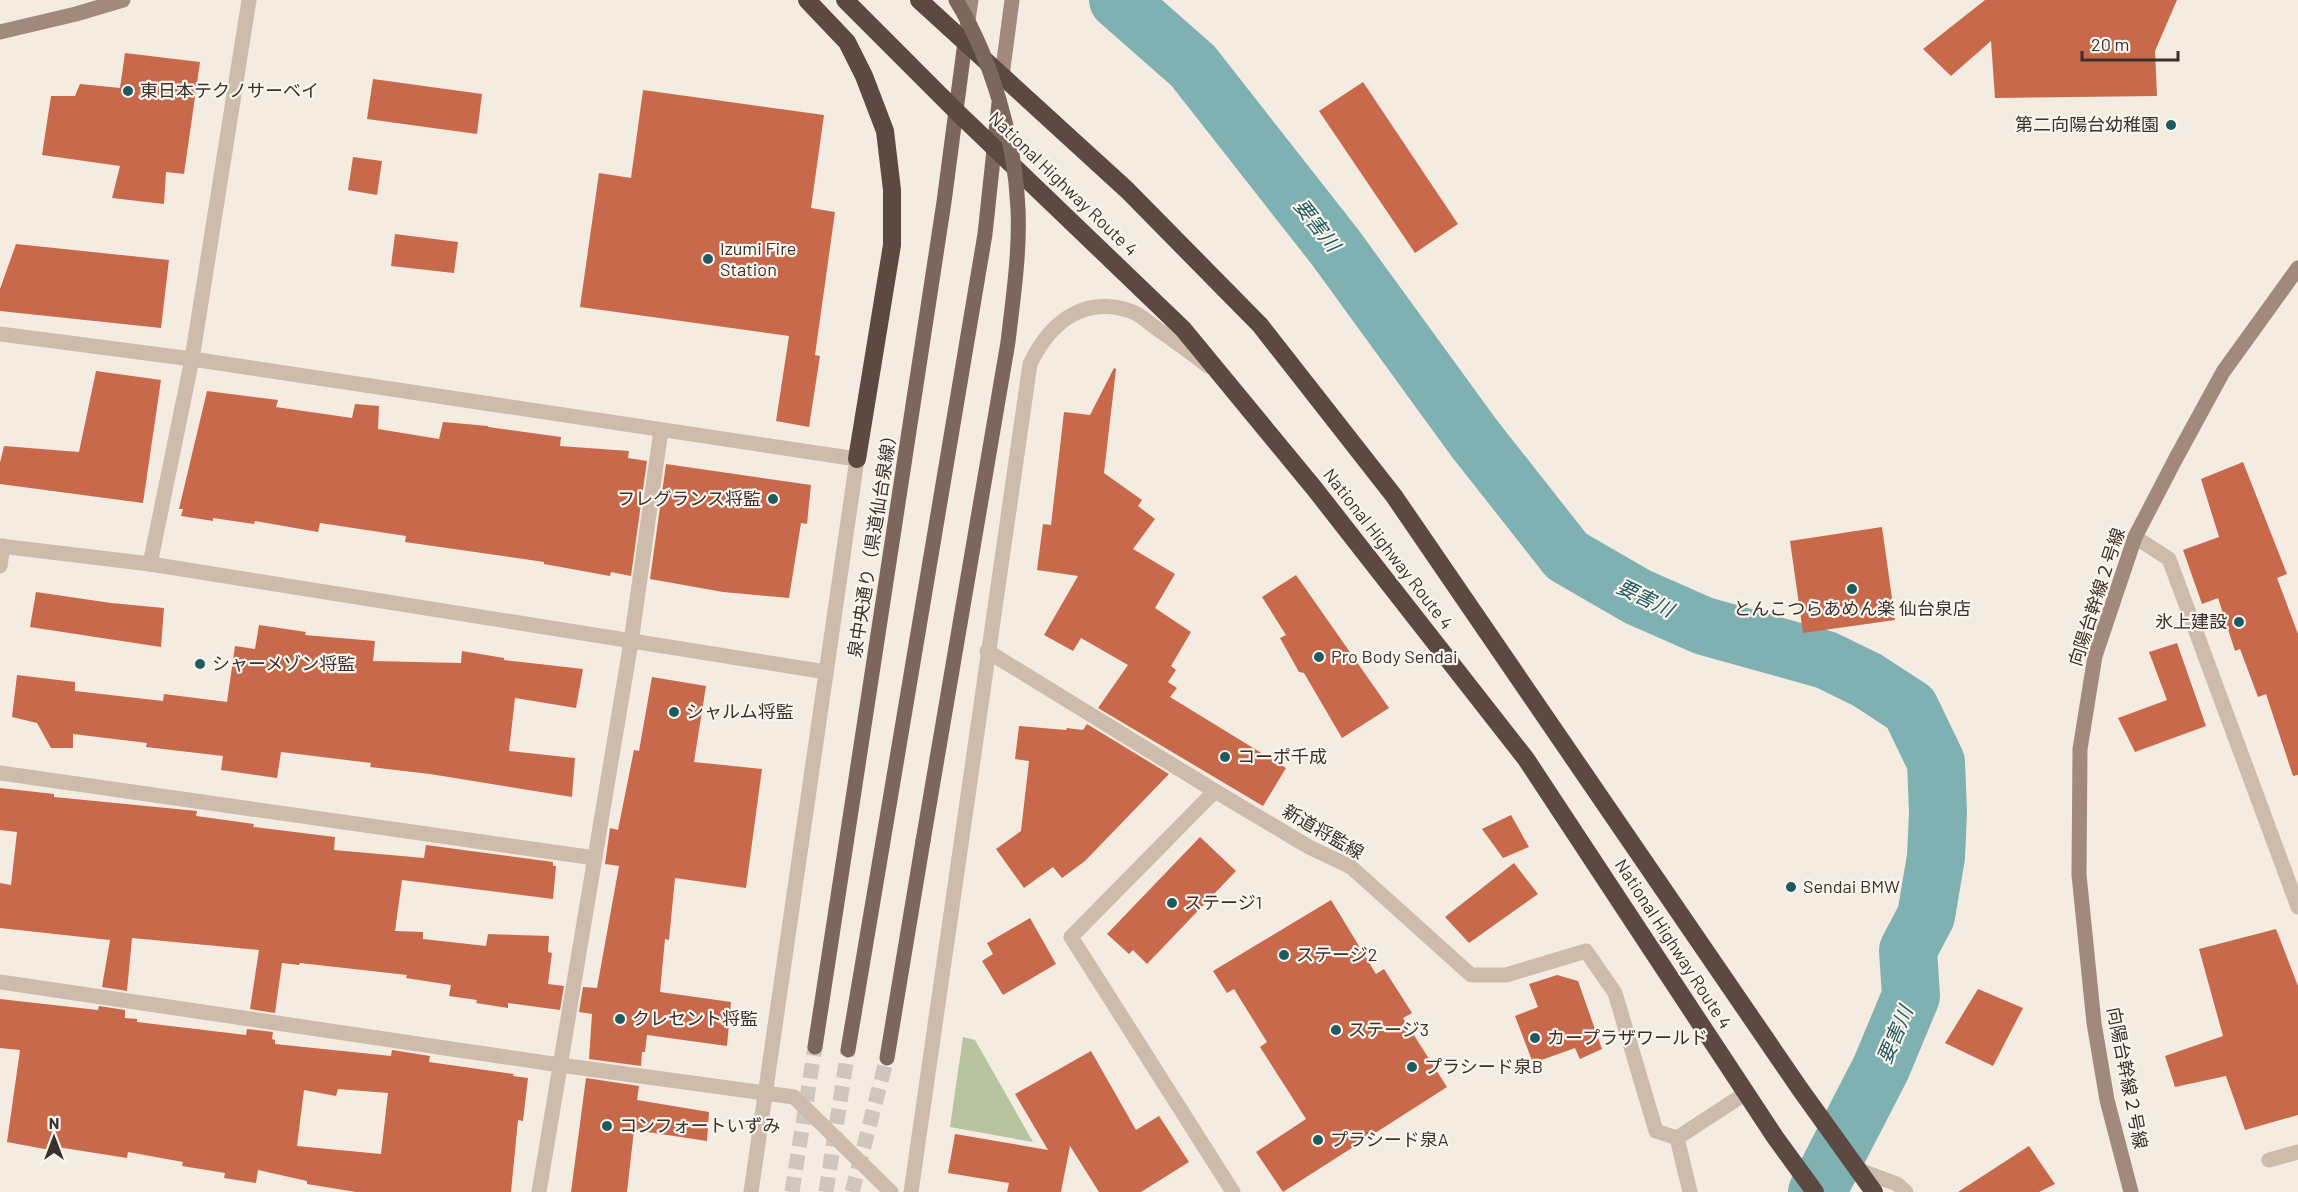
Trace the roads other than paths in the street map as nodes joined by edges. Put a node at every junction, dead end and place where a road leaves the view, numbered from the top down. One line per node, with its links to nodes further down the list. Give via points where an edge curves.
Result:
1 (123, 0): 9 (street)
2 (249, 0): 16 (street)
3 (807, 0): 19 (highway, via 847,42 864,76 885,132 892,190 892,245)
4 (845, 0): 12 (highway, National Highway Route 4)
5 (919, 0): 10 (highway, National Highway Route 4)
6 (956, 0): 34 (main road, bridge, via 973,28 1010,144 1018,208 1016,268 1008,342)
7 (971, 0): 10 (street)
8 (1012, 0): 11 (street)
9 (0, 32)
10 (966, 42): 11 (highway, National Highway Route 4); 12 (main road, 泉中央通り（県道仙台泉線）)
11 (1002, 76): 13 (main road); 41 (highway, National Highway Route 4, via 1127,190 1260,325 1366,460)
12 (957, 112): 13 (highway, National Highway Route 4); 32 (main road, 泉中央通り（県道仙台泉線）)
13 (994, 147): 17 (highway, National Highway Route 4, via 1183,329); 33 (main road, via 985,234)
14 (2298, 268): 20 (street, 向陽台幹線２号線, via 2223,372)
15 (0, 334): 16 (street)
16 (192, 359): 18 (street); 22 (street)
17 (1220, 374): 25 (street, via 1135,313 1108,306 1074,314 1040,344 1030,364); 37 (highway, National Highway Route 4, via 1526,759)
18 (661, 430): 19 (street); 24 (street)
19 (857, 459): 26 (street)
20 (2135, 537): 30 (street, via 2169,559); 51 (street, 向陽台幹線２号線, via 2095,656 2080,749 2079,864 2094,1023 2107,1100)
21 (1, 546): 22 (street); 23 (street)
22 (150, 564): 24 (street)
23 (0, 566)
24 (631, 642): 26 (street); 29 (street)
25 (987, 651): 28 (street); 45 (street)
26 (826, 672): 36 (street)
27 (0, 772): 29 (street)
28 (1215, 791): 38 (street, 新道将監線, via 1309,847 1351,867 1471,975 1506,975 1586,951 1615,993 1656,1131); 46 (street, via 1071,937)
29 (595, 858): 35 (street)
30 (2298, 907)
31 (0, 982): 35 (street)
32 (815, 1047)
33 (848, 1050)
34 (887, 1058)
35 (560, 1065): 36 (street); 42 (street)
36 (765, 1093): 43 (street); 44 (street, via 794,1097)
37 (1746, 1093): 38 (street); 48 (highway, National Highway Route 4)
38 (1677, 1138): 47 (street)
39 (2298, 1152): 40 (street)
40 (2269, 1160)
41 (1859, 1170): 49 (highway, National Highway Route 4); 50 (street, via 1897,1184)
42 (539, 1192)
43 (751, 1192)
44 (891, 1192)
45 (911, 1192)
46 (1233, 1192)
47 (1690, 1192)
48 (1815, 1192)
49 (1874, 1192)
50 (1906, 1192)
51 (2132, 1192)

